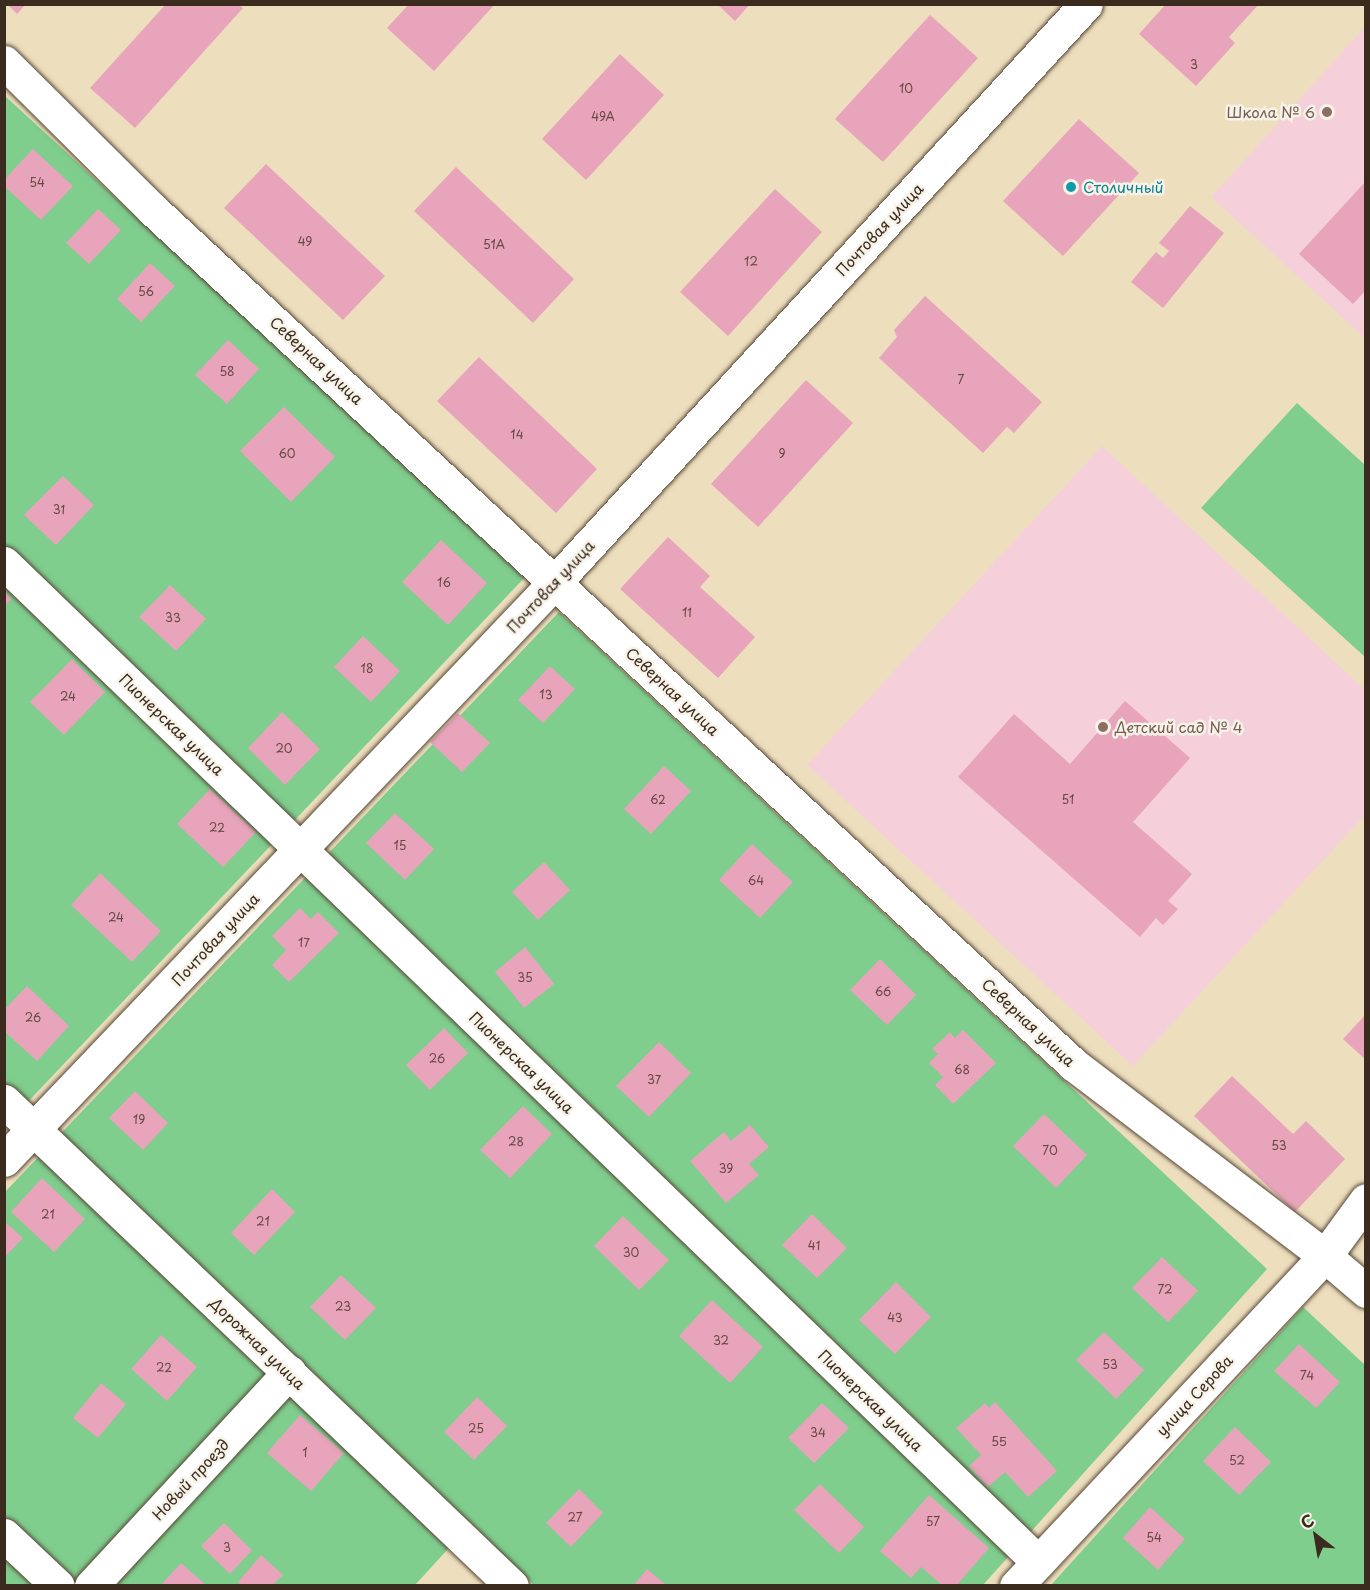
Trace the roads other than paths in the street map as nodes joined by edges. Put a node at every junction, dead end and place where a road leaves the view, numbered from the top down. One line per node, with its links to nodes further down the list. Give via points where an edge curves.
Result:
1 (1086, 4): 4 (street, Почтовая улица)
2 (4, 62): 4 (street, Северная улица, via 152,208)
3 (4, 563): 5 (street, Пионерская улица)
4 (555, 580): 5 (street, Почтовая улица); 10 (street, Северная улица, via 1073,1064)
5 (301, 848): 7 (street, Почтовая улица); 14 (street, Пионерская улица)
6 (4, 1101): 7 (street, Дорожная улица)
7 (35, 1129): 8 (street, Почтовая улица); 12 (street, Дорожная улица)
8 (4, 1160)
9 (1365, 1200): 10 (street, улица Серова)
10 (1325, 1256): 11 (street, Северная улица); 14 (street, улица Серова)
11 (1365, 1291)
12 (289, 1372): 16 (street, Новый проезд); 17 (street, Дорожная улица)
13 (4, 1536): 15 (street)
14 (1027, 1574)
15 (58, 1586)
16 (91, 1586)
17 (512, 1586)

